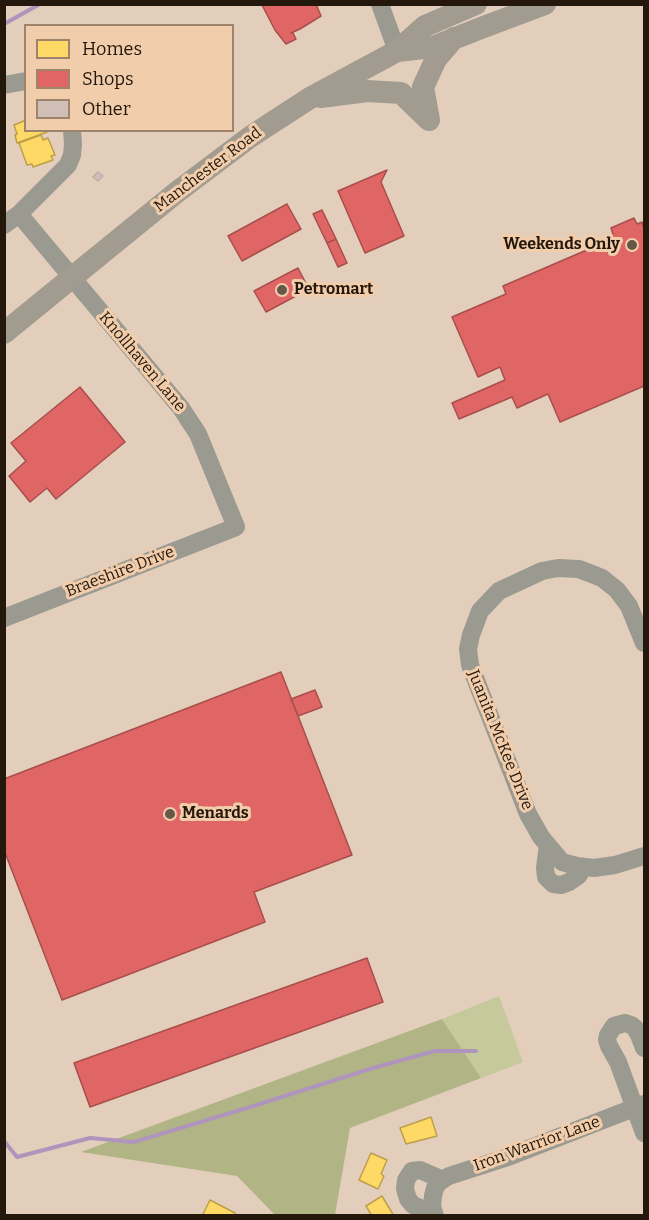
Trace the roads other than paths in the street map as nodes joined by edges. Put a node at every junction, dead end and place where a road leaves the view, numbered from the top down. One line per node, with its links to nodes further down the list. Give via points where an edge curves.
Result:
1 (380, 4): 5 (street)
2 (476, 4): 5 (main road, Manchester Road, via 425,26)
3 (545, 4): 4 (main road, Manchester Road)
4 (454, 38): 5 (main road, Manchester Road, via 433,47); 8 (main road, via 436,59 423,87 429,120 401,93 368,91)
5 (397, 51): 8 (main road, Manchester Road)
6 (24, 81): 7 (street)
7 (4, 85)
8 (310, 98): 11 (main road, Manchester Road, via 221,158)
9 (72, 132): 10 (street, via 68,165)
10 (12, 220): 11 (street, Knollhaven Lane)
11 (72, 277): 12 (main road, Manchester Road); 13 (street, Knollhaven Lane, via 181,408 198,434)
12 (4, 333)
13 (236, 527): 14 (street, Braeshire Drive)
14 (4, 618)
15 (645, 643): 16 (street, Juanita McKee Drive, via 629,606 617,590 602,578 579,569 558,568 528,576 499,591 480,611 468,650 470,665 528,814)
16 (550, 848): 18 (street, Juanita McKee Drive, via 562,862); 18 (street, via 545,868 546,877 553,884 569,882)
17 (645, 856): 18 (street, via 615,865)
18 (584, 867)
19 (645, 1048): 20 (street, via 635,1028 626,1023 614,1026 608,1035 609,1046)
20 (640, 1106): 21 (street); 22 (street, Iron Warrior Lane, via 449,1176)
21 (645, 1133)
22 (437, 1197)

